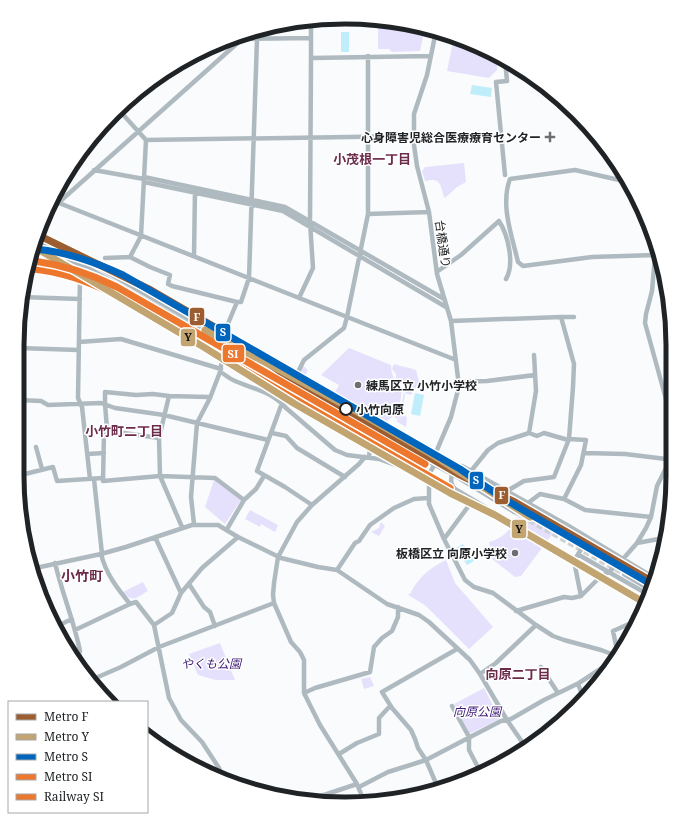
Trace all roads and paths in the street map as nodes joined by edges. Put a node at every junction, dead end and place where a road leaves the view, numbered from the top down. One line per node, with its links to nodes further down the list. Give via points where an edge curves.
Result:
1 (310, 26): 4 (street)
2 (435, 37): 8 (street, 台橋通り)
3 (251, 38): 5 (street)
4 (311, 38): 5 (street); 9 (street)
5 (257, 39): 16 (street)
6 (235, 44): 12 (street)
7 (368, 56): 8 (street); 9 (street); 15 (street)
8 (431, 56): 13 (street, 台橋通り, via 414,114)
9 (311, 58): 14 (street)
10 (505, 67): 19 (street, via 506,81 496,82)
11 (122, 114): 12 (street)
12 (137, 131): 17 (street); 18 (street)
13 (413, 136): 15 (street); 26 (street, 台橋通り)
14 (311, 138): 15 (street); 16 (street); 28 (street)
15 (368, 138): 27 (street)
16 (254, 139): 17 (street); 23 (street)
17 (146, 140): 20 (street)
18 (94, 170): 20 (street); 24 (street)
19 (505, 174)
20 (144, 179): 22 (street); 30 (street)
21 (620, 180): 33 (street, via 575,170 510,179 506,207 518,262 523,266 600,256)
22 (195, 190): 23 (street); 34 (street)
23 (252, 202): 28 (street, via 283,211); 40 (street)
24 (59, 203): 25 (street); 30 (street)
25 (56, 206)
26 (428, 212): 27 (street); 38 (street, 台橋通り)
27 (368, 214): 32 (street)
28 (311, 224): 32 (street); 43 (street, via 313,268)
29 (43, 236): 31 (main road, via 245,353)
30 (141, 236): 34 (street); 35 (street)
31 (41, 243)
32 (360, 254): 45 (street); 47 (street); 48 (street)
33 (653, 255)
34 (194, 256): 40 (street)
35 (130, 257): 36 (street); 46 (street, via 170,274 168,284 172,286)
36 (105, 258)
37 (655, 260): 65 (street, via 652,291 645,323)
38 (438, 271): 41 (street, via 461,255 499,221 509,246 510,273); 45 (street, 台橋通り)
39 (80, 277): 44 (street)
40 (249, 278): 43 (street); 46 (street, via 241,302)
41 (506, 279)
42 (28, 297): 44 (street)
43 (299, 298): 48 (street)
44 (80, 299): 53 (street)
45 (444, 299): 47 (street, 台橋通り)
46 (237, 302): 52 (street)
47 (446, 307): 51 (street, 台橋通り)
48 (347, 317): 58 (street); 67 (street, via 344,328 304,360)
49 (560, 317): 50 (street); 51 (street); 75 (street, via 574,364)
50 (574, 317)
51 (451, 320): 58 (street, 台橋通り)
52 (226, 326)
53 (79, 342): 55 (street); 59 (street, via 121,339)
54 (24, 348): 55 (street)
55 (78, 350): 66 (street)
56 (223, 354): 59 (street)
57 (534, 355): 60 (street)
58 (456, 360): 61 (street, 台橋通り)
59 (220, 371): 63 (street); 67 (street, via 232,380 260,390)
60 (535, 375): 61 (street); 73 (street, via 536,391)
61 (458, 382): 82 (street, 台橋通り, via 456,403)
62 (169, 396): 63 (street); 68 (street, via 105,392); 69 (street)
63 (210, 398): 70 (street)
64 (24, 400): 66 (street, via 41,401 48,405)
65 (666, 402)
66 (80, 403): 68 (street); 81 (street)
67 (282, 403): 72 (street); 83 (street, via 335,450 347,455)
68 (105, 404): 69 (street, via 115,408); 71 (street)
69 (164, 415): 70 (street); 74 (street)
70 (197, 423): 76 (street); 94 (street)
71 (107, 429): 74 (street); 79 (street, via 104,432)
72 (272, 433): 76 (street); 96 (street, via 286,436 297,448)
73 (529, 433): 75 (street, via 537,436 544,433); 89 (street, via 498,443 488,450)
74 (159, 438): 93 (street)
75 (568, 439): 80 (street, via 586,440); 99 (street, via 554,477 524,481)
76 (268, 440): 95 (street, via 256,471)
77 (371, 441): 83 (street)
78 (36, 446): 87 (street)
79 (104, 453): 81 (street); 97 (street)
80 (584, 453): 84 (street, via 626,454); 101 (street, via 581,465)
81 (88, 454): 98 (street)
82 (434, 456): 85 (main road, via 402,443); 86 (main road)
83 (367, 457): 92 (street); 96 (street)
84 (666, 459)
85 (435, 464): 90 (main road); 92 (street)
86 (452, 466): 89 (street, via 462,466); 90 (main road, via 516,508)
87 (42, 469): 91 (street); 98 (street, via 53,467 58,481)
88 (666, 470): 106 (street, via 657,486)
89 (471, 471): 99 (street)
90 (452, 473): 103 (street, via 452,485)
91 (24, 474)
92 (429, 474): 100 (street)
93 (160, 476): 94 (street); 97 (street, via 103,481); 109 (street)
94 (192, 476): 102 (street, via 215,478); 108 (street, via 191,501)
95 (264, 476): 102 (street, via 256,489); 105 (street)
96 (345, 477): 105 (street)
97 (103, 478): 98 (street)
98 (92, 479): 117 (street)
99 (507, 491): 104 (street)
100 (428, 498): 114 (street); 124 (street, via 414,499 394,508 370,525 359,541 354,543)
101 (564, 499): 104 (street, via 540,494); 106 (street, via 585,510)
102 (244, 500): 110 (street)
103 (472, 500): 107 (street); 114 (street)
104 (528, 503): 113 (street)
105 (312, 505): 119 (street, via 297,522)
106 (651, 517): 116 (street)
107 (507, 520)
108 (194, 524): 109 (street); 110 (street, via 218,525)
109 (182, 527): 111 (street)
110 (227, 529): 112 (street)
111 (155, 537): 117 (street); 132 (street)
112 (238, 537): 119 (street); 129 (street, via 202,568)
113 (588, 538): 118 (street); 120 (street)
114 (444, 539): 137 (street, via 465,580 474,587 492,593)
115 (660, 539): 116 (street)
116 (637, 542): 120 (street)
117 (102, 554): 121 (street); 135 (street, via 104,566 114,584)
118 (578, 555): 125 (street); 133 (street, via 574,561)
119 (278, 557): 124 (street); 134 (street)
120 (624, 559): 125 (street); 127 (street)
121 (55, 563): 122 (street); 138 (street)
122 (38, 567)
123 (627, 567): 128 (main road)
124 (337, 570): 136 (street, via 387,604)
125 (608, 572): 131 (street); 133 (street)
126 (625, 574): 130 (main road)
127 (650, 575)
128 (649, 580)
129 (189, 584): 132 (street); 143 (street, via 210,612)
130 (646, 587)
131 (644, 592)
132 (181, 593): 142 (street, via 172,613)
133 (580, 596): 137 (street, via 564,597)
134 (274, 603): 143 (street); 156 (street, via 291,642 304,660)
135 (130, 604): 142 (street, via 136,602); 144 (street)
136 (398, 608): 147 (street, via 424,618); 156 (street, via 398,617 392,631 374,647 370,672)
137 (516, 611): 141 (street)
138 (72, 619): 140 (street); 144 (street)
139 (630, 623): 146 (street, via 613,631)
140 (61, 624)
141 (536, 625): 149 (street, via 553,636); 153 (street, via 496,664)
142 (154, 626): 145 (street)
143 (215, 626): 145 (street)
144 (76, 630): 148 (street)
145 (159, 647): 154 (street, via 121,668); 167 (street, via 169,698 181,720 202,742)
146 (616, 648)
147 (457, 649): 153 (street, via 470,660); 159 (street, via 382,692)
148 (79, 653): 150 (street)
149 (612, 654)
150 (80, 657)
151 (541, 667): 157 (street)
152 (602, 668): 155 (street)
153 (480, 674): 161 (street)
154 (96, 678)
155 (578, 684): 157 (street); 158 (street)
156 (304, 693): 164 (street, via 320,725)
157 (558, 693): 161 (street)
158 (582, 693)
159 (390, 706): 164 (street, via 379,718 379,734); 165 (street, via 411,730)
160 (452, 706): 162 (street)
161 (507, 720): 162 (street); 163 (street)
162 (469, 737): 165 (street); 166 (street, via 469,750)
163 (523, 743)
164 (339, 754): 169 (street)
165 (426, 760): 168 (street); 169 (street)
166 (478, 768)
167 (221, 772)
168 (436, 784)
169 (358, 785): 170 (street); 171 (street)
170 (323, 796)
171 (362, 796)

